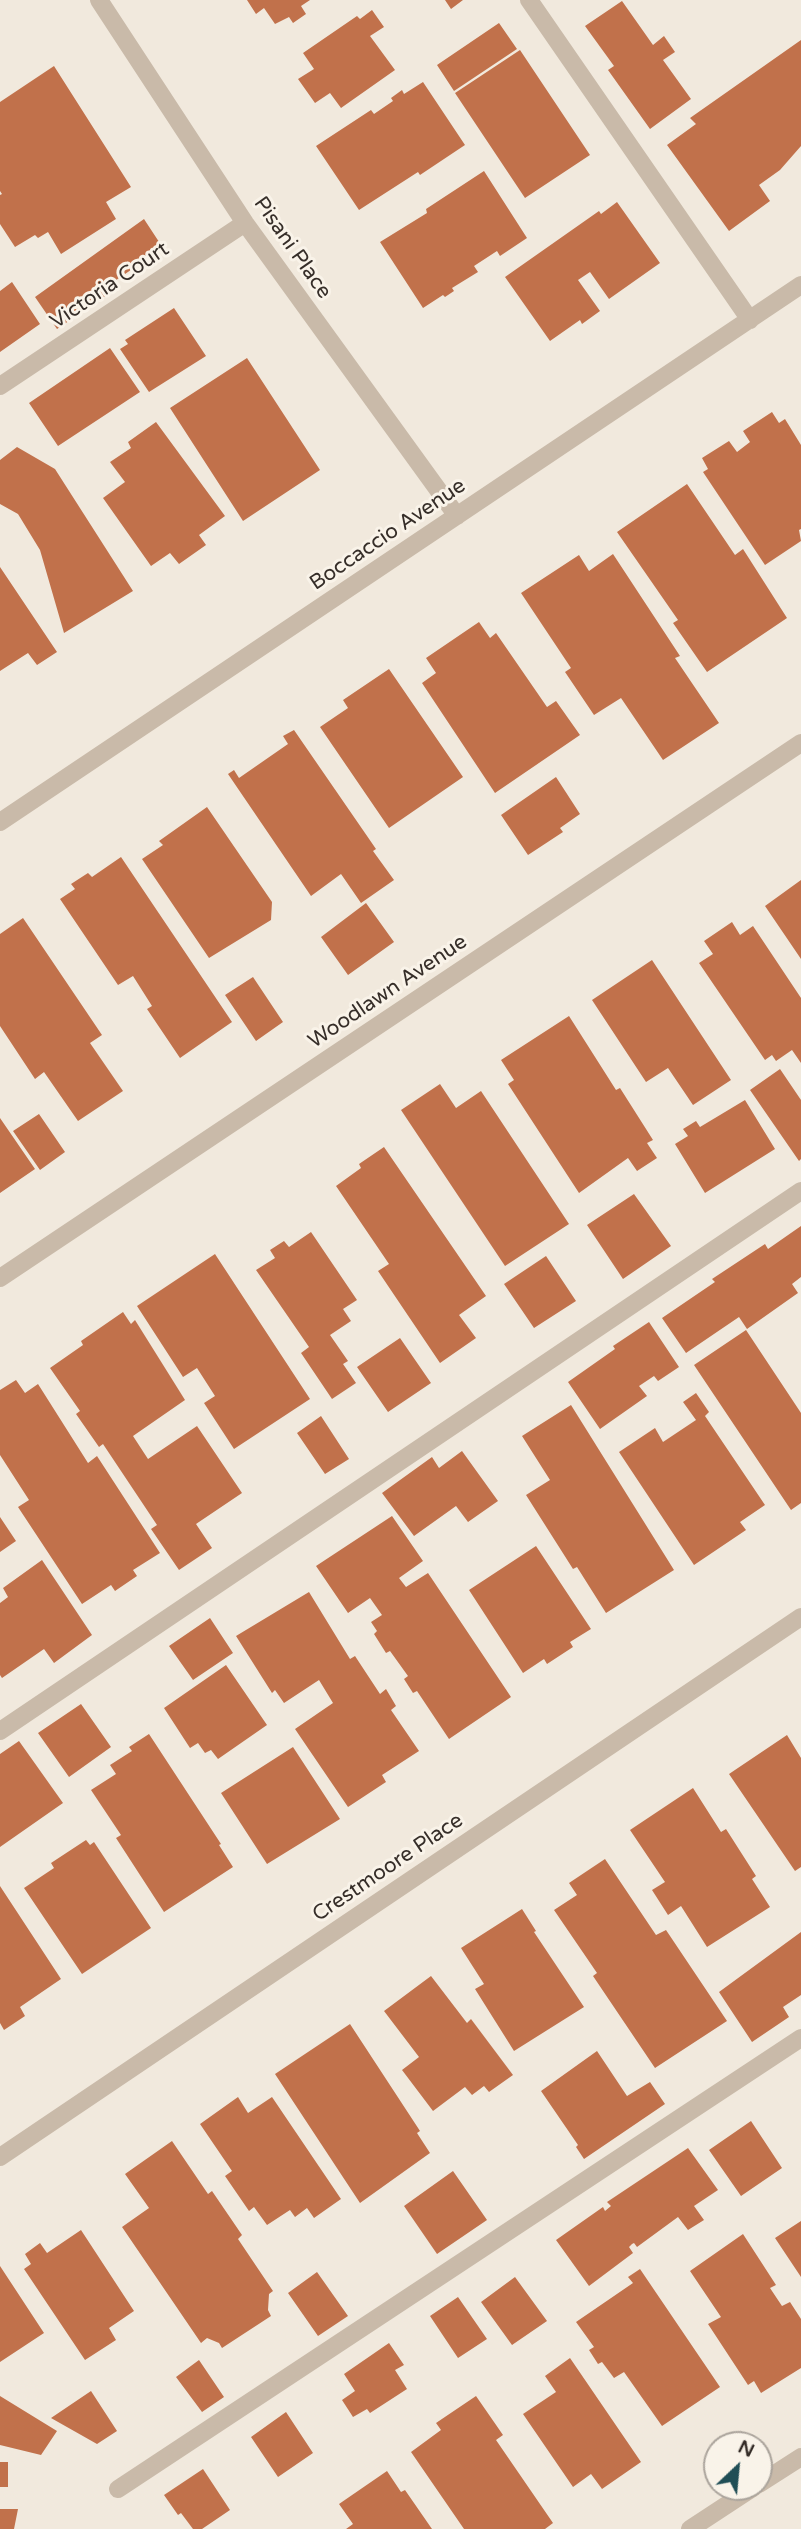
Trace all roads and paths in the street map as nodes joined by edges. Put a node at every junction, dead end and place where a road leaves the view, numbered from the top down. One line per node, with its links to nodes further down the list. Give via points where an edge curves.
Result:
1 (99, 0): 3 (street, Pisani Place)
2 (529, 0): 5 (street)
3 (245, 223): 6 (street, Victoria Court); 7 (street, Pisani Place)
4 (801, 285): 5 (street, Boccaccio Avenue)
5 (750, 320): 7 (street, Boccaccio Avenue)
6 (0, 386)
7 (457, 516): 9 (street, Boccaccio Avenue)
8 (801, 743): 11 (street, Woodlawn Avenue)
9 (0, 822)
10 (801, 1191): 13 (street)
11 (0, 1278)
12 (801, 1616): 15 (street, Crestmoore Place)
13 (0, 1731)
14 (801, 2038): 18 (street)
15 (0, 2157)
16 (801, 2456): 17 (street)
17 (773, 2475)
18 (118, 2489)
19 (733, 2501): 20 (street)
20 (690, 2529)

